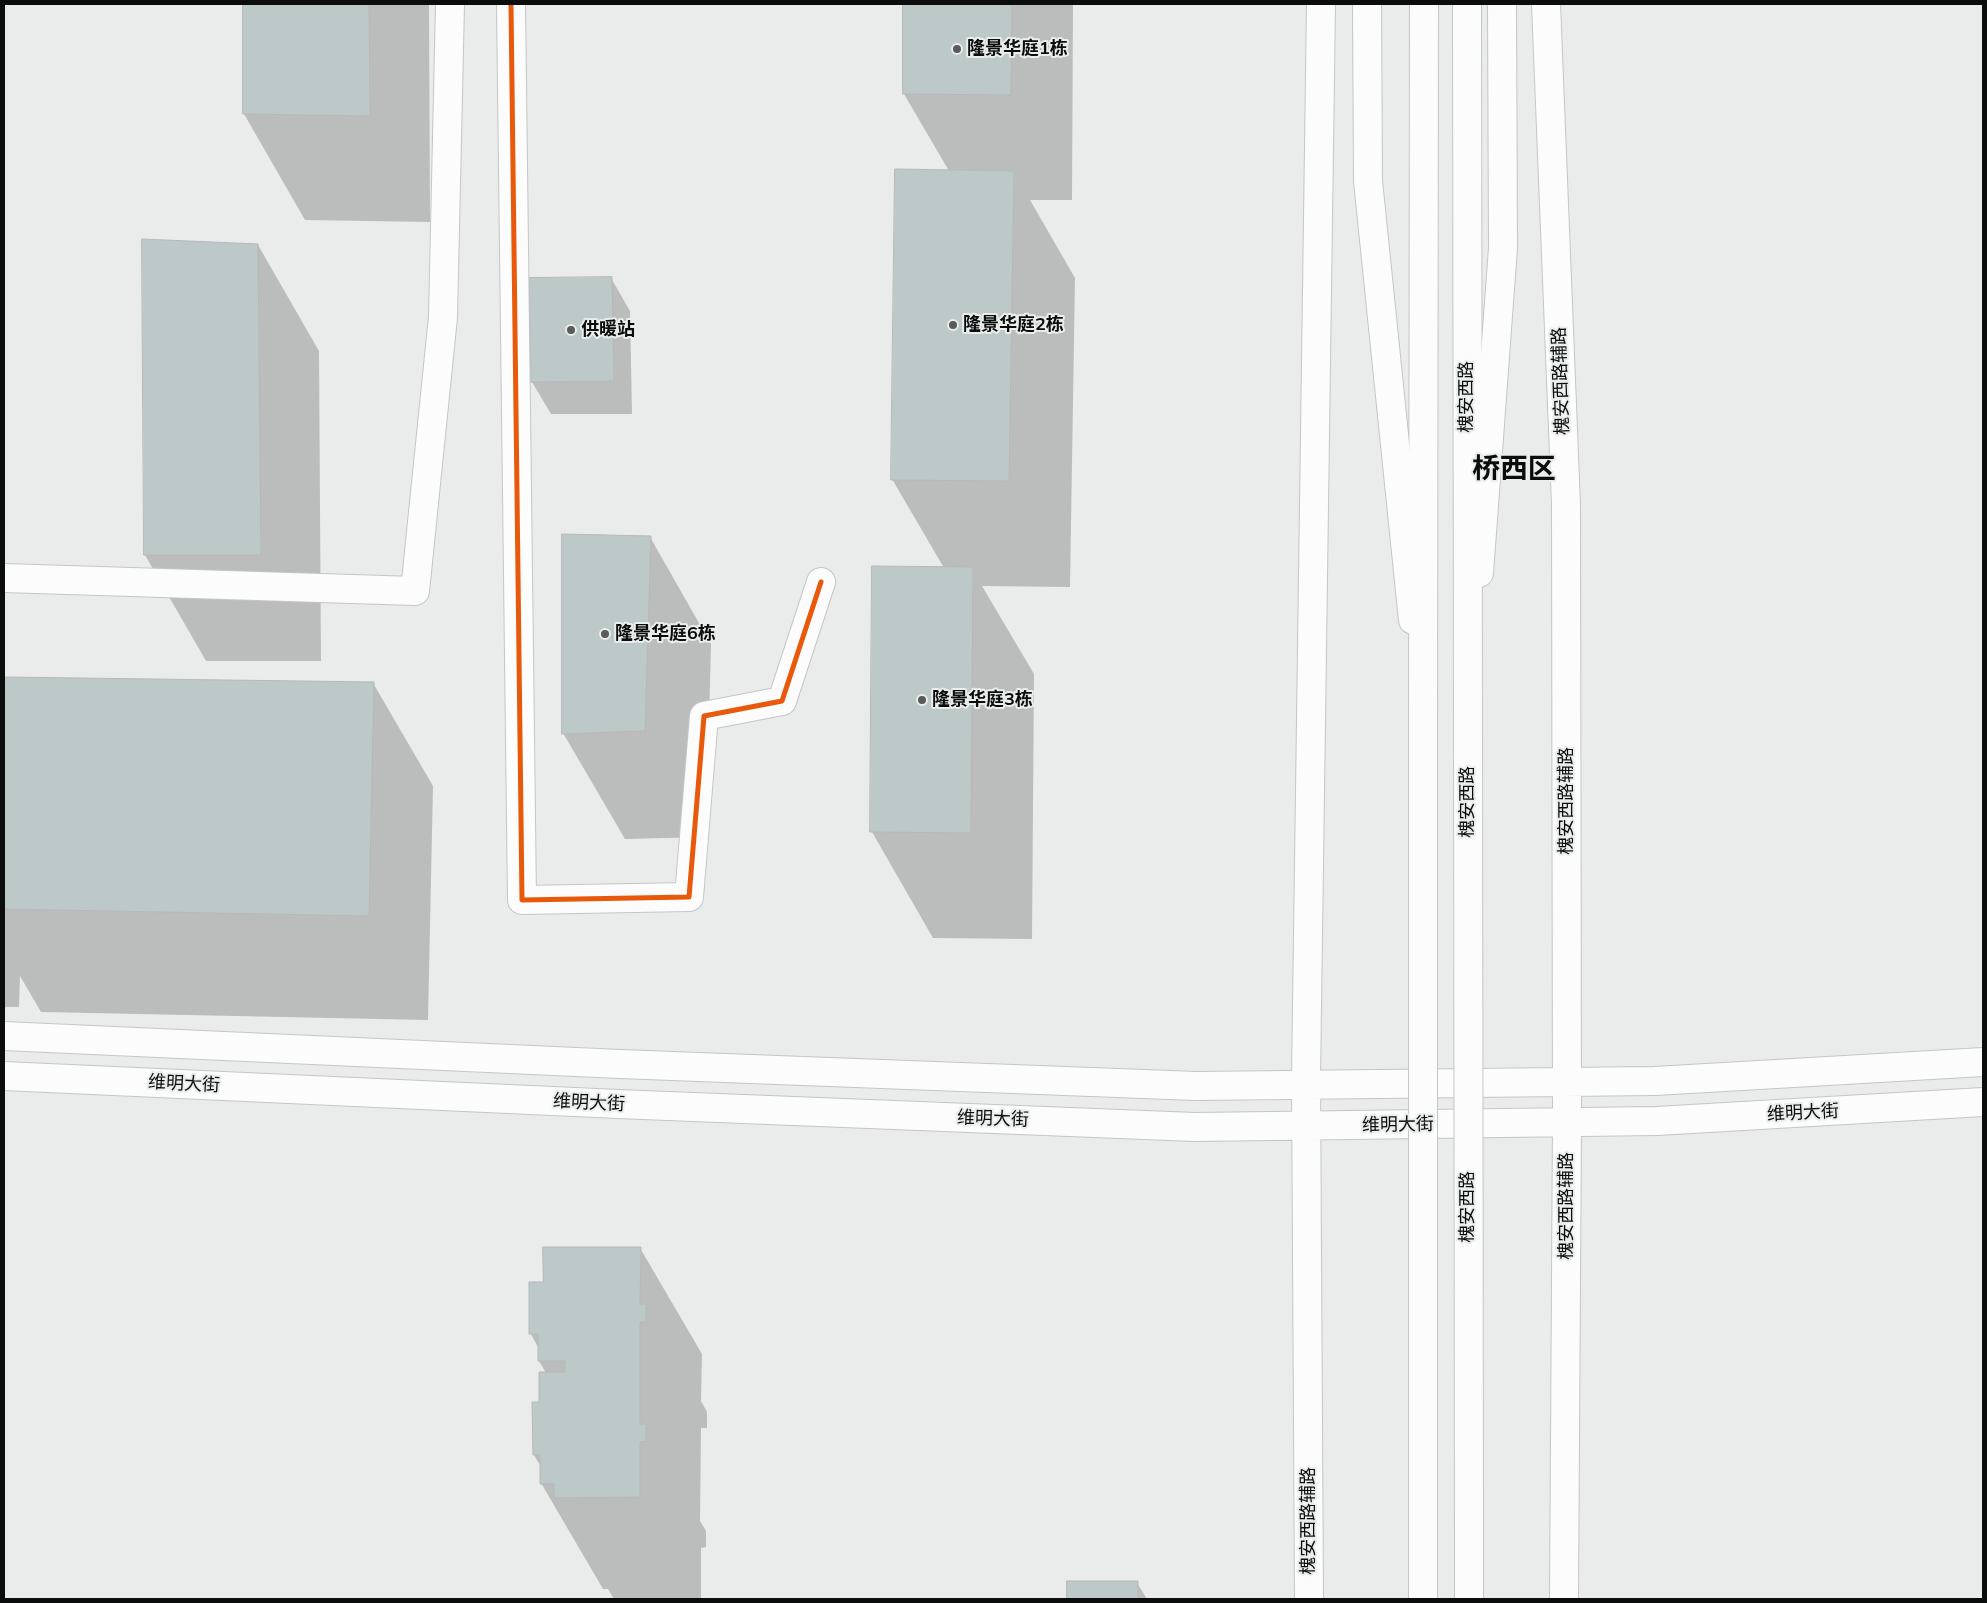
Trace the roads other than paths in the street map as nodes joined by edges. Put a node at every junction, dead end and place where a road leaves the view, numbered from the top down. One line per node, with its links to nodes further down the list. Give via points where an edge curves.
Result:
1 (450, 4): 9 (main road, via 443,317 415,590)
2 (511, 4): 10 (main road, via 522,900 689,897 704,716 782,701)
3 (1321, 4): 17 (main road, 槐安西路辅路)
4 (1367, 4): 11 (main road, via 1368,181)
5 (1424, 4): 11 (main road)
6 (1466, 4): 12 (main road, 槐安西路)
7 (1502, 4): 12 (main road, via 1503,248)
8 (1546, 4): 16 (main road, 槐安西路辅路, via 1566,505)
9 (4, 578)
10 (821, 582)
11 (1423, 718): 21 (main road, bridge)
12 (1468, 722): 22 (main road, 槐安西路, bridge)
13 (4, 1036): 17 (main road, via 1186,1086)
14 (1983, 1062): 16 (main road, via 1656,1081)
15 (4, 1076): 20 (main road, 维明大街, via 1185,1127)
16 (1567, 1082): 17 (main road); 19 (main road, 槐安西路辅路)
17 (1306, 1085): 20 (main road, 槐安西路辅路)
18 (1983, 1102): 19 (main road, 维明大街, via 1657,1121)
19 (1567, 1122): 20 (main road, 维明大街); 28 (main road, 槐安西路辅路)
20 (1306, 1126): 23 (main road, 槐安西路辅路)
21 (1423, 1539): 24 (main road); 25 (main road)
22 (1469, 1541): 26 (main road, 槐安西路); 27 (main road)
23 (1309, 1599)
24 (1414, 1599)
25 (1422, 1599)
26 (1469, 1599)
27 (1478, 1599)
28 (1564, 1599)

